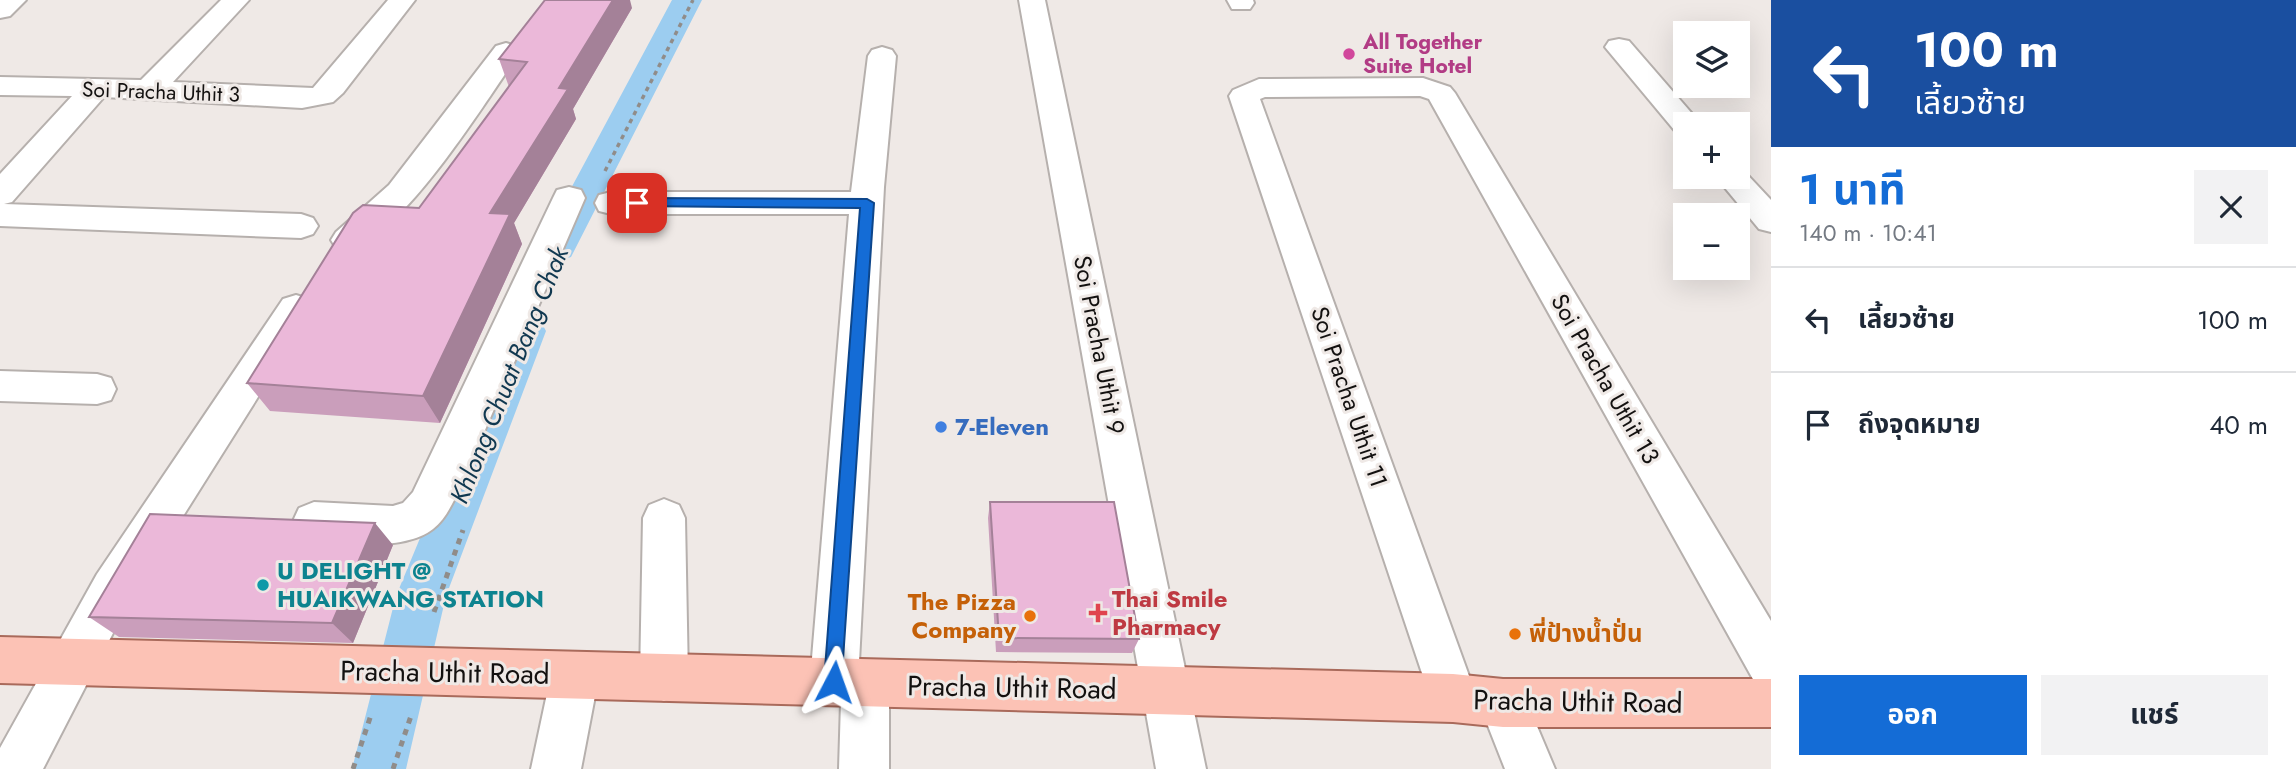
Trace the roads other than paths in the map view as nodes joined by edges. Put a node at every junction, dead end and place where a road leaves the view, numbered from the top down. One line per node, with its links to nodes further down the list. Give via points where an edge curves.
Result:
1 (13, 0): 5 (street)
2 (236, 0): 11 (street)
3 (402, 0): 11 (street, Soi Pracha Uthit 3, via 322,96 302,99)
4 (1032, 0): 34 (street, Soi Pracha Uthit 9)
5 (0, 10)
6 (1619, 47): 13 (street)
7 (506, 52): 24 (street, via 401,193 349,239 320,276)
8 (881, 56): 18 (street)
9 (0, 86): 10 (street, Soi Pracha Uthit 3)
10 (95, 89): 11 (street, Soi Pracha Uthit 3); 15 (street)
11 (149, 89)
12 (1244, 96): 30 (street, Soi Pracha Uthit 13, via 1259,88 1423,87 1440,93); 35 (street, Soi Pracha Uthit 11)
13 (1676, 112)
14 (1743, 189): 20 (street)
15 (0, 194)
16 (569, 198): 27 (street, via 439,488 415,519 396,524)
17 (611, 203): 18 (street)
18 (867, 203): 33 (street)
19 (0, 215): 21 (street)
20 (1771, 221)
21 (301, 226)
22 (0, 386): 23 (street)
23 (97, 389)
24 (158, 515): 25 (street); 29 (street)
25 (198, 516)
26 (664, 518): 32 (street)
27 (277, 520)
28 (0, 660): 29 (main road, Pracha Uthit Road)
29 (73, 660): 31 (main road, Pracha Uthit Road); 38 (street)
30 (1771, 666)
31 (575, 675): 32 (main road, Pracha Uthit Road); 39 (street)
32 (664, 678): 33 (main road, Pracha Uthit Road)
33 (850, 683): 34 (main road, Pracha Uthit Road); 40 (street)
34 (1166, 690): 35 (main road, Pracha Uthit Road); 41 (street, Soi Pracha Uthit 9)
35 (1453, 698): 37 (main road, Pracha Uthit Road)
36 (1771, 703): 37 (main road, Pracha Uthit Road)
37 (1503, 704): 42 (street)
38 (16, 769)
39 (556, 769)
40 (864, 769)
41 (1181, 769)
42 (1530, 769)

